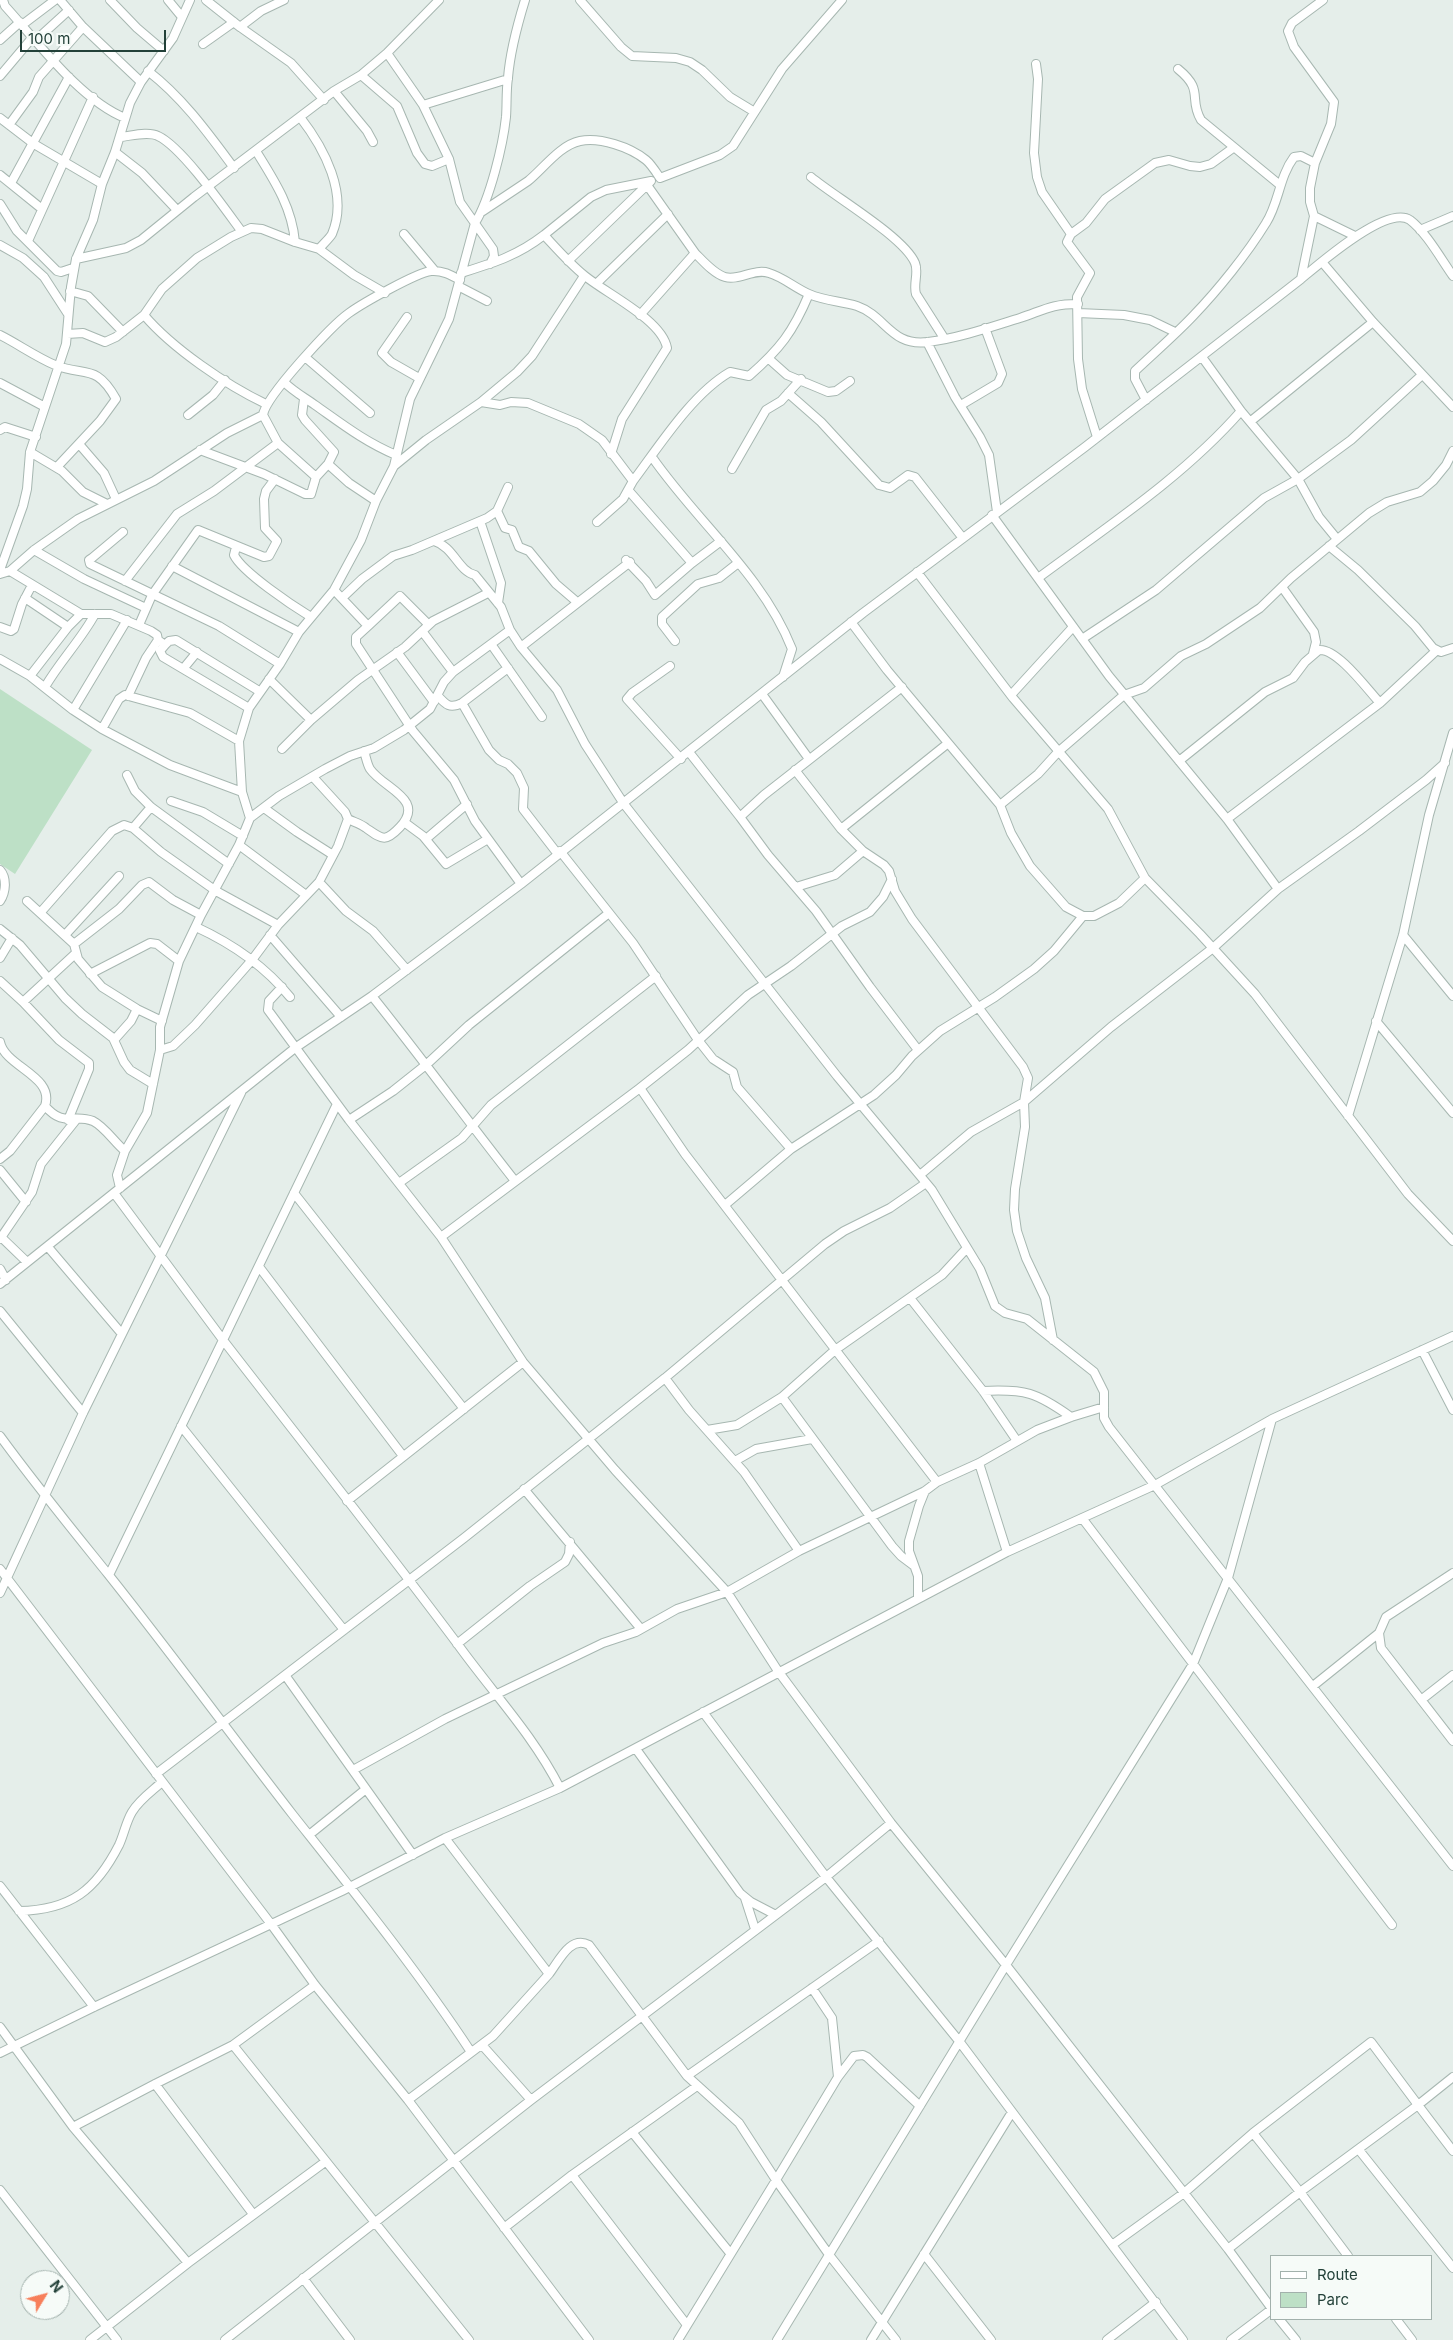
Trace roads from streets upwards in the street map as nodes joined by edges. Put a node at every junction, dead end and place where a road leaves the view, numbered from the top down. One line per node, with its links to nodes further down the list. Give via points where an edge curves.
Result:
1 (55, 0): 16 (street)
2 (60, 0): 14 (street)
3 (110, 0): 22 (street)
4 (168, 0): 15 (street)
5 (190, 0): 15 (street)
6 (206, 0): 17 (street)
7 (284, 0): 17 (street)
8 (439, 0): 23 (street)
9 (525, 0): 31 (street, via 514,37)
10 (580, 0): 37 (street, via 632,56 676,58 690,62 730,97)
11 (842, 0): 37 (street, via 782,69)
12 (1323, 0): 50 (street, via 1292,22 1288,31 1294,48 1334,102 1332,124)
13 (2, 5): 16 (street)
14 (69, 10): 18 (street); 20 (street)
15 (182, 17): 22 (street)
16 (21, 24): 19 (street); 20 (street)
17 (237, 24): 21 (street); 35 (street, via 291,63)
18 (83, 27): 24 (street); 32 (street)
19 (0, 40)
20 (34, 40): 24 (street); 29 (street)
21 (203, 44)
22 (164, 51): 27 (street)
23 (387, 53): 28 (street); 36 (street)
24 (54, 61): 30 (street); 41 (street, via 39,77 33,92)
25 (1036, 64): 71 (street, via 1034,153 1037,177 1042,192)
26 (1178, 69): 45 (street, via 1194,85 1201,120)
27 (148, 72): 32 (street); 51 (street, via 185,105)
28 (360, 75): 33 (street); 48 (street, via 397,106 425,164 432,166)
29 (0, 76)
30 (69, 77): 34 (street); 44 (street)
31 (508, 79): 36 (street); 63 (street, via 506,118)
32 (141, 82): 40 (street)
33 (334, 92): 35 (street); 43 (street)
34 (93, 97): 40 (street); 49 (street)
35 (324, 100): 38 (street)
36 (423, 105): 48 (street)
37 (753, 111): 54 (street, via 732,146 720,155)
38 (300, 117): 46 (street); 77 (street, via 327,160 336,190 336,216 331,235)
39 (0, 118): 41 (street)
40 (125, 118): 42 (street)
41 (10, 125): 44 (street)
42 (120, 137): 47 (street); 59 (street, via 158,136 183,158)
43 (373, 142)
44 (34, 144): 49 (street); 55 (street)
45 (1233, 148): 58 (street); 71 (street, via 1211,164 1200,167 1169,160 1155,163 1106,199 1086,223)
46 (256, 150): 51 (street); 75 (street, via 287,206)
47 (115, 152): 57 (street); 62 (street, via 142,173)
48 (449, 159): 67 (street, via 460,202)
49 (65, 163): 57 (street); 61 (street)
50 (1315, 163): 58 (street, via 1301,156 1294,157); 65 (street, via 1309,190)
51 (234, 168): 59 (street)
52 (0, 175): 55 (street)
53 (811, 177): 106 (street, via 905,250 915,263 916,294)
54 (660, 178): 56 (street); 63 (street, via 638,154 594,140 580,141)
55 (12, 183): 61 (street)
56 (649, 183): 64 (street); 72 (street, via 606,190 592,197); 80 (street)
57 (102, 184): 79 (street, via 95,213)
58 (1280, 184): 103 (street, via 1275,204 1253,243 1192,317)
59 (207, 187): 62 (street); 69 (street)
60 (0, 204): 74 (street)
61 (42, 209): 74 (street)
62 (177, 210): 79 (street, via 132,245)
63 (483, 211): 67 (street)
64 (668, 214): 78 (street); 89 (street)
65 (1314, 216): 73 (street); 87 (street)
66 (1453, 216): 68 (street)
67 (475, 223): 82 (street, via 493,249); 88 (street)
68 (1420, 230): 73 (street, via 1410,220 1402,218 1384,221); 86 (street)
69 (242, 232): 75 (street, via 256,228); 97 (street, via 210,249 178,273)
70 (404, 234): 84 (street)
71 (1071, 234): 94 (street, via 1067,242 1090,273 1078,292)
72 (544, 235): 80 (street); 82 (street, via 527,249)
73 (1355, 236): 81 (street)
74 (28, 242): 83 (street, via 57,271)
75 (295, 242): 77 (street)
76 (0, 245): 96 (street, via 23,258 44,277)
77 (319, 249): 91 (street)
78 (695, 253): 92 (street, via 723,277 767,272); 98 (street)
79 (76, 259): 83 (street)
80 (568, 260): 85 (street)
81 (1322, 262): 87 (street); 100 (street)
82 (490, 264): 88 (street)
83 (74, 268): 90 (street)
84 (435, 271): 88 (street); 91 (street, via 418,275)
85 (584, 276): 89 (street); 122 (street, via 532,356)
86 (1453, 276)
87 (1301, 279): 109 (street)
88 (460, 280): 93 (street); 113 (street, via 450,319)
89 (596, 284): 98 (street)
90 (70, 291): 96 (street); 102 (street, via 88,296)
91 (385, 293): 108 (street, via 349,313)
92 (809, 294): 107 (street, via 829,302 855,305 867,310 899,338); 110 (street, via 791,333)
93 (487, 301)
94 (1078, 304): 95 (street); 101 (street, via 1049,306)
95 (1078, 313): 103 (street, via 1124,315); 134 (street, via 1082,389)
96 (68, 314): 104 (street)
97 (144, 315): 102 (street); 114 (street, via 182,349)
98 (640, 315): 140 (street, via 662,334 667,348 622,419)
99 (407, 317): 113 (street, via 382,354)
100 (1373, 322): 112 (street); 131 (street)
101 (985, 328): 106 (street); 124 (street, via 1001,379)
102 (123, 332): 104 (street, via 105,342 83,333)
103 (1175, 332): 121 (street, via 1135,371 1134,379)
104 (67, 334): 111 (street)
105 (0, 335): 111 (street)
106 (944, 338): 107 (street)
107 (927, 342): 124 (street)
108 (305, 357): 117 (street); 128 (street)
109 (1202, 357): 121 (street); 127 (street)
110 (768, 359): 115 (street, via 787,375); 142 (street, via 749,376 730,372 720,378)
111 (60, 366): 126 (street); 136 (street, via 93,374 116,399)
112 (1422, 375): 125 (street); 150 (street, via 1351,440)
113 (419, 378): 141 (street, via 410,399)
114 (225, 380): 123 (street); 129 (street, via 213,395)
115 (801, 380): 116 (street, via 828,392); 119 (street)
116 (850, 381)
117 (284, 382): 120 (street); 123 (street)
118 (0, 383): 126 (street)
119 (788, 393): 147 (street, via 766,410); 162 (street, via 821,422 879,485 890,488 908,475 915,477)
120 (304, 399): 141 (street, via 354,434); 143 (street, via 302,415 333,449)
121 (1146, 400): 134 (street)
122 (481, 402): 140 (street, via 500,405 528,403 594,432); 144 (street)
123 (266, 404): 130 (street)
124 (961, 404): 158 (street, via 988,455)
125 (1453, 407)
126 (45, 408): 133 (street)
127 (1241, 411): 131 (street); 176 (street, via 1212,444)
128 (370, 413)
129 (188, 415)
130 (262, 415): 135 (street); 137 (street)
131 (1251, 421): 150 (street)
132 (0, 430): 133 (street, via 5,427)
133 (36, 437): 139 (street)
134 (1097, 437): 158 (street)
135 (278, 443): 146 (street); 148 (street)
136 (79, 444): 145 (street); 154 (street, via 104,473)
137 (200, 450): 146 (street); 154 (street, via 154,481)
138 (1453, 451): 163 (street, via 1442,470 1420,492 1377,507)
139 (30, 452): 145 (street); 169 (street, via 23,506)
140 (611, 454): 151 (street)
141 (396, 455): 144 (street)
142 (652, 457): 151 (street); 165 (street, via 675,489)
143 (328, 464): 148 (street); 155 (street)
144 (394, 466): 155 (street)
145 (57, 467): 156 (street, via 83,492)
146 (244, 468): 149 (street); 177 (street, via 177,514)
147 (732, 469)
148 (316, 477): 149 (street, via 312,493 308,495)
149 (275, 479): 167 (street, via 264,499 265,528 277,544 267,558)
150 (1298, 479): 163 (street, via 1319,517); 201 (street, via 1264,498 1156,590)
151 (633, 481): 153 (street)
152 (508, 487): 157 (street)
153 (629, 491): 160 (street); 170 (street)
154 (116, 499): 156 (street)
155 (376, 501): 180 (street, via 361,540)
156 (107, 504): 168 (street, via 78,519)
157 (497, 511): 159 (street); 185 (street, via 505,528 511,529 519,547 529,550 556,584)
158 (994, 514): 162 (street); 176 (street)
159 (480, 521): 164 (street); 186 (street, via 501,583)
160 (597, 522)
161 (123, 532): 177 (street, via 89,560 96,568)
162 (962, 537): 175 (street)
163 (1337, 538): 166 (street)
164 (434, 541): 181 (street, via 447,546); 184 (street, via 393,556)
165 (721, 541): 170 (street); 171 (street)
166 (1329, 546): 179 (street); 208 (street, via 1358,570)
167 (236, 547): 172 (street, via 198,530); 190 (street, via 234,555 237,560)
168 (34, 550): 174 (street); 187 (street, via 84,580)
169 (2, 557): 173 (street)
170 (692, 563): 185 (street, via 655,595 628,561)
171 (738, 563): 203 (street, via 719,578 698,584 662,617 662,624); 221 (street, via 777,616 792,649)
172 (172, 566): 182 (street); 200 (street)
173 (0, 572): 174 (street)
174 (10, 572): 178 (street)
175 (917, 572): 192 (street); 226 (street)
176 (1038, 578): 197 (street)
177 (125, 581): 182 (street)
178 (32, 585): 183 (street); 188 (street)
179 (1282, 587): 211 (street, via 1314,632 1316,642); 228 (street, via 1252,613 1206,644 1181,656 1151,684)
180 (334, 590): 184 (street); 190 (street)
181 (488, 593): 186 (street); 198 (street)
182 (152, 594): 187 (street); 213 (street, via 228,630)
183 (26, 598): 195 (street, via 14,629); 196 (street)
184 (342, 598): 194 (street)
185 (577, 602): 206 (street)
186 (498, 603): 199 (street)
187 (146, 608): 193 (street)
188 (81, 614): 189 (street); 196 (street)
189 (96, 614): 191 (street, via 111,614); 223 (street)
190 (310, 617): 200 (street)
191 (127, 620): 193 (street); 233 (street)
192 (851, 622): 221 (street); 222 (street)
193 (139, 625): 202 (street, via 156,635)
194 (368, 626): 198 (street, via 400,596); 217 (street, via 358,634 356,642)
195 (0, 627)
196 (68, 627): 219 (street)
197 (1073, 627): 201 (street); 226 (street)
198 (425, 628): 210 (street); 218 (street)
199 (510, 630): 204 (street); 206 (street)
200 (299, 632): 213 (street)
201 (1082, 639): 228 (street)
202 (158, 640): 205 (street); 227 (street)
203 (675, 641)
204 (491, 644): 215 (street); 218 (street)
205 (165, 645): 209 (street, via 176,640); 216 (street, via 161,655)
206 (521, 647): 255 (street, via 557,690 585,744)
207 (1453, 648): 208 (street)
208 (1437, 650): 231 (street)
209 (197, 652): 216 (street); 224 (street)
210 (397, 652): 217 (street); 229 (street)
211 (1312, 654): 231 (street, via 1324,650 1331,652); 247 (street, via 1293,678 1265,692)
212 (0, 658): 219 (street)
213 (280, 664): 220 (street)
214 (670, 666): 245 (street, via 627,699)
215 (508, 668): 230 (street); 234 (street)
216 (184, 669): 232 (street)
217 (374, 669): 235 (street); 236 (street)
218 (452, 672): 229 (street)
219 (30, 676): 223 (street)
220 (269, 679): 224 (street); 235 (street)
221 (782, 679): 225 (street)
222 (902, 686): 240 (street); 246 (street)
223 (45, 687): 233 (street)
224 (259, 691): 232 (street)
225 (762, 694): 243 (street); 246 (street)
226 (1011, 695): 244 (street)
227 (128, 696): 237 (street, via 119,699); 239 (street, via 190,713)
228 (1124, 696): 244 (street); 247 (street)
229 (436, 699): 230 (street, via 454,707); 236 (street)
230 (462, 703): 271 (street, via 489,750 517,773 524,788 523,809)
231 (1380, 703): 262 (street)
232 (249, 708): 239 (street)
233 (73, 710): 237 (street)
234 (542, 717)
235 (311, 720): 241 (street)
236 (410, 726): 242 (street, via 386,742); 254 (street, via 454,780)
237 (102, 729): 252 (street, via 170,765)
238 (1453, 733): 248 (street)
239 (239, 741): 252 (street)
240 (948, 744): 256 (street); 265 (street)
241 (282, 749)
242 (364, 751): 251 (street, via 340,760); 263 (street, via 371,770 409,807 410,812)
243 (689, 752): 245 (street); 259 (street)
244 (1058, 752): 256 (street); 276 (street, via 1108,810)
245 (681, 758): 255 (street)
246 (810, 759): 249 (street)
247 (1179, 761): 262 (street)
248 (1446, 763): 281 (street); 295 (street, via 1429,815)
249 (795, 770): 259 (street); 265 (street)
250 (127, 775): 257 (street, via 135,792)
251 (313, 777): 258 (street); 261 (street)
252 (242, 792): 260 (street)
253 (171, 802): 266 (street, via 203,812)
254 (467, 804): 267 (street); 268 (street)
255 (624, 804): 271 (street); 309 (street)
256 (1000, 806): 289 (street, via 1030,866 1057,899)
257 (151, 807): 264 (street); 273 (street)
258 (264, 808): 260 (street); 272 (street)
259 (740, 816): 280 (street)
260 (250, 818): 266 (street)
261 (348, 819): 263 (street, via 384,838 391,837); 272 (street)
262 (1227, 819): 281 (street)
263 (404, 822): 267 (street)
264 (133, 828): 282 (street, via 160,852); 287 (street, via 124,825 112,831)
265 (841, 829): 270 (street)
266 (243, 836): 269 (street)
267 (426, 839): 268 (street, via 447,864)
268 (488, 839): 279 (street)
269 (239, 845): 273 (street); 283 (street)
270 (864, 851): 277 (street, via 884,865); 280 (street, via 832,876)
271 (559, 852): 279 (street); 286 (street)
272 (333, 854): 278 (street)
273 (229, 864): 282 (street)
274 (0, 870): 284 (street, via 5,892)
275 (119, 876): 294 (street)
276 (1145, 878): 289 (street, via 1104,912); 299 (street)
277 (892, 879): 293 (street, via 877,906); 315 (street, via 895,891 912,919)
278 (319, 882): 283 (street); 304 (street, via 346,911 373,931)
279 (521, 884): 304 (street)
280 (796, 887): 293 (street)
281 (1278, 889): 299 (street)
282 (216, 891): 288 (street); 290 (street)
283 (306, 895): 290 (street)
284 (0, 901)
285 (27, 901): 287 (street)
286 (609, 912): 306 (street); 326 (street, via 468,1025)
287 (40, 913): 294 (street)
288 (200, 915): 291 (street); 298 (street, via 149,882)
289 (1083, 916): 315 (street, via 1047,958)
290 (278, 925): 296 (street)
291 (196, 926): 302 (street, via 230,943); 303 (street)
292 (0, 929): 297 (street)
293 (833, 933): 309 (street); 325 (street)
294 (65, 935): 298 (street)
295 (1403, 935): 312 (street); 319 (street)
296 (270, 936): 302 (street); 317 (street)
297 (12, 938): 301 (street); 307 (street)
298 (74, 944): 300 (street)
299 (1214, 948): 330 (street, via 1111,1027); 335 (street, via 1255,994)
300 (75, 954): 305 (street); 307 (street)
301 (0, 958)
302 (252, 960): 310 (street); 324 (street, via 195,1026 174,1046)
303 (179, 961): 305 (street, via 157,944 150,943); 318 (street)
304 (408, 970): 311 (street)
305 (90, 974): 316 (street, via 111,994)
306 (656, 976): 321 (street); 338 (street, via 498,1100)
307 (48, 978): 314 (street); 320 (street, via 82,1014)
308 (0, 981): 314 (street)
309 (765, 984): 321 (street, via 727,1012); 332 (street)
310 (282, 988): 313 (street); 323 (street, via 269,1001 268,1010)
311 (372, 996): 317 (street); 326 (street)
312 (1453, 996)
313 (290, 997)
314 (24, 1002): 336 (street, via 58,1040 90,1065)
315 (980, 1007): 325 (street, via 940,1031); 330 (street, via 1023,1067 1028,1078)
316 (137, 1009): 318 (street); 320 (street)
317 (341, 1017): 323 (street)
318 (162, 1020): 324 (street)
319 (1376, 1021): 334 (street); 335 (street)
320 (115, 1040): 327 (street, via 127,1067)
321 (698, 1040): 328 (street); 339 (street, via 713,1059 728,1066 737,1087)
322 (0, 1042): 333 (street, via 5,1054 42,1086 46,1095)
323 (294, 1048): 329 (street); 331 (street)
324 (160, 1050): 327 (street)
325 (918, 1050): 332 (street, via 885,1086)
326 (427, 1064): 337 (street); 338 (street)
327 (153, 1084): 340 (street, via 144,1120)
328 (640, 1088): 344 (street); 350 (street, via 685,1154)
329 (243, 1089): 347 (street); 356 (street)
330 (1024, 1102): 343 (street, via 972,1132); 367 (street, via 1025,1128 1014,1210 1026,1258 1045,1298)
331 (337, 1104): 337 (street); 348 (street)
332 (861, 1105): 339 (street); 343 (street)
333 (45, 1106): 336 (street, via 53,1115); 341 (street)
334 (1453, 1113)
335 (1348, 1116): 351 (street, via 1408,1194)
336 (72, 1120): 340 (street, via 96,1123); 349 (street, via 41,1164)
337 (349, 1120): 346 (street)
338 (472, 1126): 344 (street); 346 (street, via 462,1138)
339 (791, 1149): 350 (street)
340 (125, 1151): 347 (street, via 117,1176)
341 (0, 1159)
342 (0, 1170): 349 (street)
343 (920, 1175): 345 (street)
344 (515, 1181): 352 (street)
345 (926, 1183): 355 (street); 360 (street, via 882,1213 844,1230)
346 (399, 1184): 352 (street)
347 (117, 1190): 354 (street); 356 (street)
348 (294, 1192): 358 (street); 375 (street)
349 (26, 1202): 353 (street)
350 (725, 1204): 360 (street)
351 (1451, 1235)
352 (441, 1237): 370 (street)
353 (1, 1238): 357 (street)
354 (48, 1247): 357 (street); 364 (street)
355 (968, 1248): 362 (street, via 942,1275); 367 (street, via 998,1309 1028,1319)
356 (160, 1256): 364 (street); 366 (street)
357 (27, 1262): 361 (street)
358 (260, 1268): 366 (street); 386 (street)
359 (0, 1270): 361 (street)
360 (783, 1280): 368 (street); 371 (street)
361 (3, 1282)
362 (910, 1298): 368 (street); 372 (street)
363 (0, 1311): 377 (street)
364 (122, 1334): 377 (street)
365 (1453, 1336): 369 (street)
366 (223, 1340): 380 (street); 394 (street)
367 (1053, 1340): 374 (street, via 1094,1372 1104,1392)
368 (835, 1350): 373 (street); 389 (street)
369 (1422, 1350): 376 (street); 379 (street)
370 (523, 1362): 375 (street); 383 (street)
371 (665, 1378): 381 (street); 383 (street)
372 (983, 1391): 378 (street, via 1036,1394); 385 (street)
373 (782, 1397): 381 (street, via 737,1425); 384 (street)
374 (1104, 1407): 378 (street); 390 (street, via 1105,1420)
375 (464, 1409): 386 (street)
376 (1453, 1410)
377 (83, 1413): 393 (street)
378 (1071, 1416): 385 (street)
379 (1272, 1419): 390 (street); 405 (street)
380 (181, 1426): 403 (street); 411 (street)
381 (708, 1430): 387 (street)
382 (0, 1436): 393 (street)
383 (589, 1438): 391 (street); 407 (street)
384 (812, 1439): 387 (street, via 756,1449); 395 (street)
385 (1017, 1441): 388 (street)
386 (403, 1456): 394 (street)
387 (735, 1461): 398 (street)
388 (979, 1462): 389 (street); 399 (street)
389 (937, 1482): 392 (street)
390 (1155, 1485): 396 (street); 405 (street)
391 (524, 1489): 397 (street); 406 (street)
392 (925, 1491): 395 (street); 400 (street, via 910,1541)
393 (44, 1496): 403 (street); 404 (street)
394 (347, 1501): 406 (street)
395 (872, 1516): 398 (street); 400 (street, via 901,1556)
396 (1082, 1518): 399 (street); 414 (street)
397 (570, 1542): 410 (street); 413 (street, via 565,1562)
398 (799, 1551): 407 (street)
399 (1007, 1552): 409 (street)
400 (913, 1564): 409 (street, via 918,1576)
401 (0, 1569): 404 (street)
402 (1453, 1573): 412 (street, via 1386,1617)
403 (109, 1574): 422 (street)
404 (7, 1578): 408 (street); 426 (street)
405 (1228, 1578): 414 (street); 418 (street)
406 (409, 1579): 411 (street); 413 (street)
407 (727, 1592): 410 (street, via 677,1609); 415 (street)
408 (0, 1593)
409 (918, 1597): 415 (street)
410 (641, 1629): 419 (street, via 603,1643)
411 (344, 1630): 416 (street)
412 (1379, 1633): 418 (street); 420 (street, via 1382,1648)
413 (457, 1644): 419 (street)
414 (1193, 1664): 442 (street); 445 (street)
415 (778, 1671): 421 (street); 430 (street)
416 (285, 1675): 422 (street); 425 (street)
417 (1453, 1675): 420 (street)
418 (1313, 1686): 434 (street)
419 (496, 1696): 425 (street, via 445,1719); 428 (street, via 524,1729)
420 (1421, 1700): 423 (street)
421 (703, 1712): 424 (street); 435 (street)
422 (222, 1724): 426 (street); 431 (street)
423 (1453, 1741)
424 (636, 1749): 428 (street); 438 (street)
425 (353, 1770): 429 (street)
426 (156, 1774): 427 (street)
427 (162, 1782): 439 (street, via 132,1813 120,1843 96,1881 80,1895 56,1906); 441 (street)
428 (560, 1788): 432 (street)
429 (366, 1789): 431 (street); 433 (street)
430 (891, 1823): 435 (street); 445 (street)
431 (309, 1835): 437 (street)
432 (445, 1838): 433 (street); 446 (street)
433 (413, 1855): 437 (street)
434 (1453, 1866)
435 (826, 1877): 440 (street); 444 (street)
436 (0, 1886): 439 (street)
437 (350, 1887): 441 (street); 456 (street)
438 (745, 1898): 440 (street); 443 (street)
439 (19, 1910): 449 (street)
440 (774, 1914): 443 (street)
441 (271, 1924): 447 (street); 449 (street)
442 (1392, 1925)
443 (755, 1929): 450 (street)
444 (879, 1941): 448 (street); 452 (street)
445 (1006, 1965): 452 (street); 479 (street)
446 (549, 1974): 450 (street, via 571,1945 576,1942 589,1945); 454 (street)
447 (315, 1985): 453 (street); 463 (street)
448 (812, 1988): 458 (street); 459 (street, via 832,2018)
449 (94, 2007): 455 (street)
450 (641, 2017): 458 (street); 464 (street)
451 (0, 2028): 455 (street)
452 (959, 2041): 466 (street); 467 (street)
453 (233, 2045): 461 (street); 474 (street)
454 (482, 2045): 456 (street); 464 (street)
455 (14, 2046): 457 (street); 468 (street)
456 (471, 2052): 463 (street)
457 (0, 2053)
458 (687, 2076): 462 (street)
459 (838, 2077): 466 (street, via 854,2056 863,2055); 476 (street)
460 (1453, 2077): 465 (street)
461 (154, 2084): 468 (street); 480 (street)
462 (697, 2086): 469 (street); 476 (street, via 739,2123)
463 (408, 2100): 473 (street)
464 (531, 2100): 473 (street)
465 (1418, 2105): 470 (street, via 1370,2042); 471 (street); 472 (street)
466 (920, 2106): 488 (street)
467 (1012, 2112): 483 (street); 486 (street)
468 (73, 2128): 489 (street)
469 (632, 2132): 475 (street); 485 (street)
470 (1253, 2133): 478 (street); 479 (street)
471 (1359, 2150): 478 (street); 490 (street)
472 (1453, 2151)
473 (454, 2160): 481 (street); 482 (street)
474 (325, 2162): 480 (street); 481 (street)
475 (572, 2175): 482 (street); 498 (street)
476 (776, 2180): 485 (street); 488 (street)
477 (0, 2190): 499 (street)
478 (1300, 2192): 484 (street); 487 (street)
479 (1184, 2193): 483 (street); 484 (street)
480 (253, 2214): 489 (street)
481 (376, 2222): 491 (street); 506 (street)
482 (504, 2228): 507 (street)
483 (1112, 2245): 492 (street)
484 (1228, 2249): 493 (street)
485 (730, 2253): 498 (street)
486 (924, 2254): 497 (street); 512 (street)
487 (1347, 2255)
488 (830, 2256): 497 (street); 509 (street)
489 (188, 2263): 499 (street)
490 (1453, 2268)
491 (303, 2278): 500 (street); 505 (street)
492 (1156, 2302): 513 (street); 514 (street)
493 (1270, 2306)
494 (1270, 2311): 515 (street)
495 (1280, 2320): 516 (street)
496 (1397, 2320): 517 (street)
497 (882, 2321): 510 (street); 511 (street)
498 (687, 2325): 508 (street)
499 (107, 2327): 501 (street); 502 (street)
500 (234, 2333): 503 (street); 504 (street)
501 (90, 2340)
502 (117, 2340)
503 (225, 2340)
504 (239, 2340)
505 (350, 2340)
506 (469, 2340)
507 (589, 2340)
508 (678, 2340)
509 (777, 2340)
510 (871, 2340)
511 (896, 2340)
512 (991, 2340)
513 (1107, 2340)
514 (1183, 2340)
515 (1231, 2340)
516 (1296, 2340)
517 (1412, 2340)

